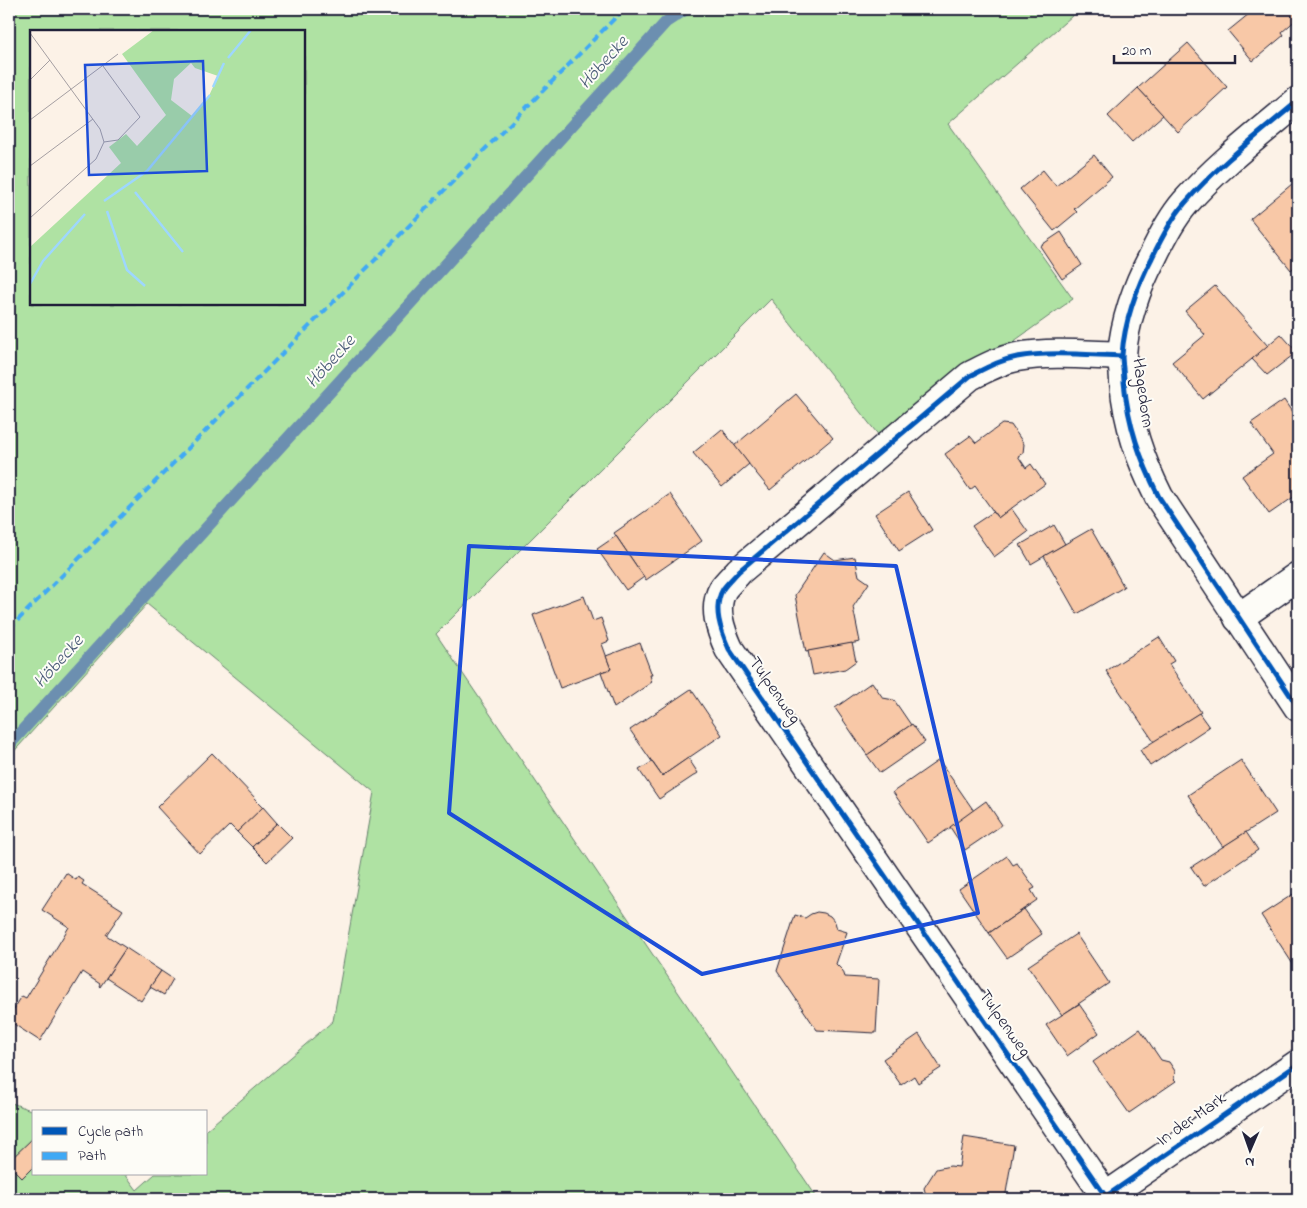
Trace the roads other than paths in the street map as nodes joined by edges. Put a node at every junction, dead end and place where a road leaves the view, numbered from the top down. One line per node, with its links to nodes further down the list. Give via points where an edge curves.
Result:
1 (1298, 101): 2 (street, Hagedorn, via 1185,204 1158,244 1134,298)
2 (1122, 356): 4 (street, Hagedorn, via 1131,429 1144,468 1159,497); 7 (street, Tulpenweg, via 1065,354 1017,357 970,376 739,571 723,588 718,616 729,649)
3 (1298, 576): 4 (street)
4 (1238, 618): 5 (street, Hagedorn)
5 (1298, 707)
6 (1298, 1064): 7 (street, In der Mark)
7 (1104, 1198)

